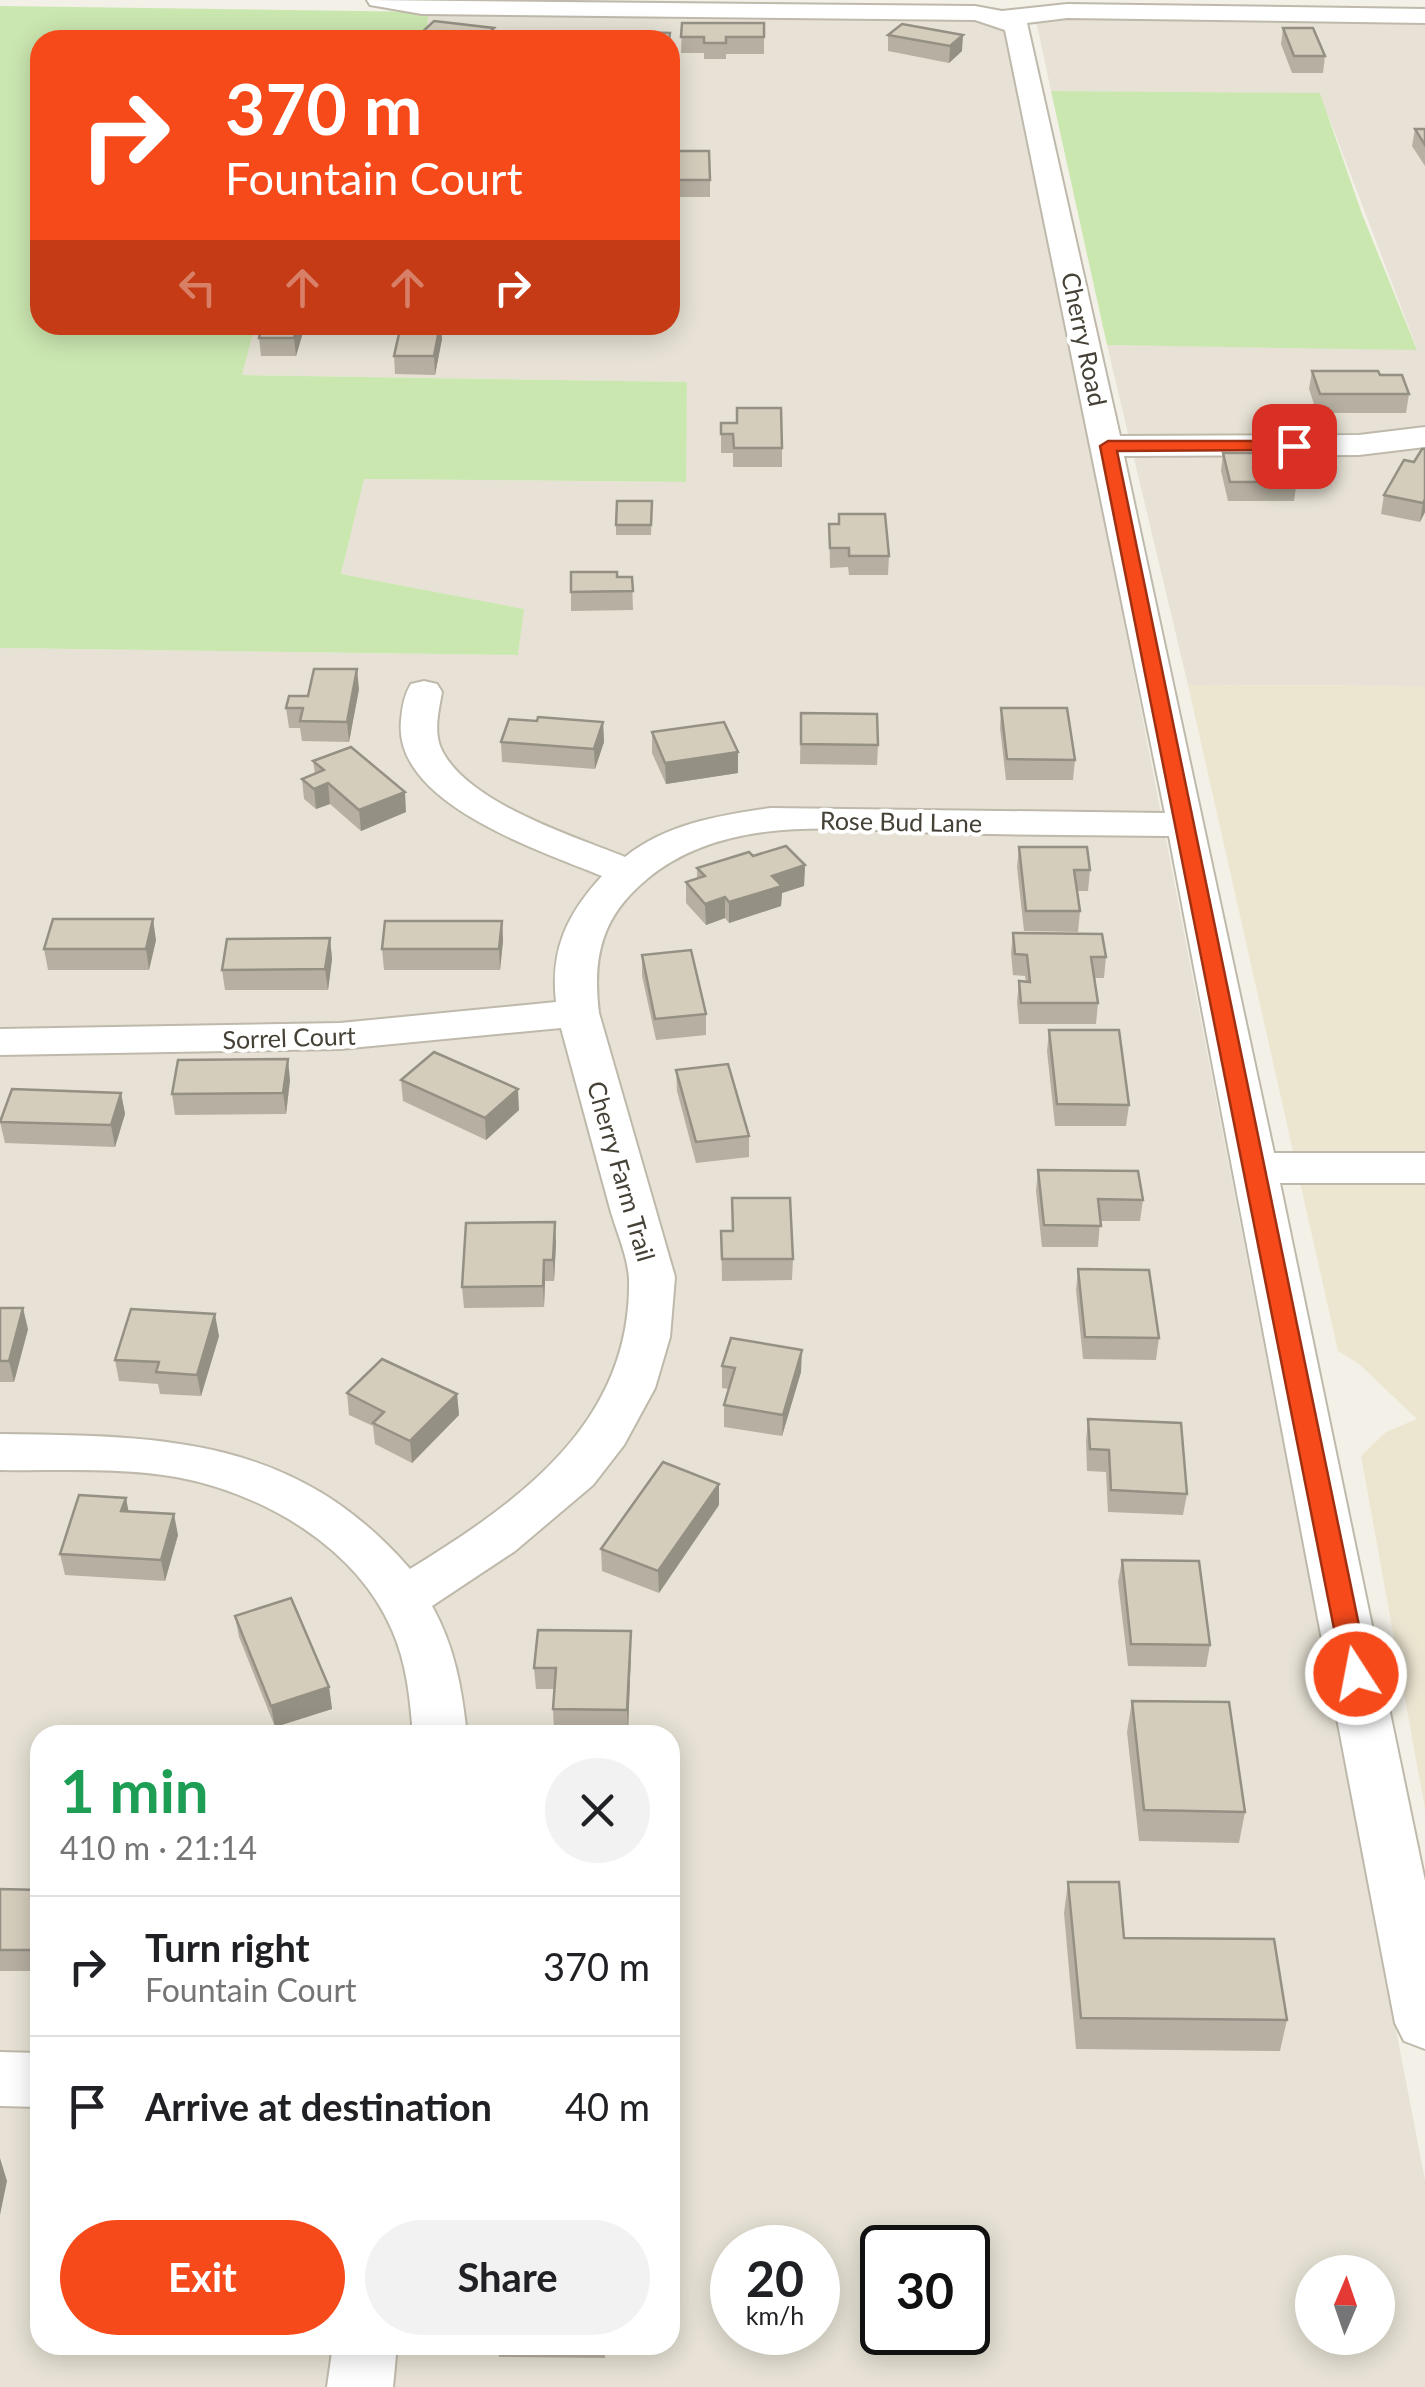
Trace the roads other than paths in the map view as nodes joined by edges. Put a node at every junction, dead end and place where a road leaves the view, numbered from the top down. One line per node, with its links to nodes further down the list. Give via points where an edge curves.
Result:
1 (391, 3): 3 (street)
2 (1425, 16): 3 (street, via 1066,11)
3 (1002, 18): 5 (street, Cherry Road, via 1022,34)
4 (1425, 437): 5 (street, via 1359,445)
5 (1108, 446): 7 (street, Cherry Road)
6 (424, 692): 8 (street, via 421,747 444,781 500,815)
7 (1186, 825): 8 (street, Rose Bud Lane, via 772,821 694,834); 11 (street, Cherry Road)
8 (628, 872): 9 (street, Cherry Farm Trail, via 586,921 574,950)
9 (578, 1014): 10 (street, Sorrel Court, via 340,1036); 14 (street, Cherry Farm Trail, via 652,1277 644,1356 630,1396 580,1471 506,1534)
10 (0, 1042)
11 (1256, 1168): 12 (street); 16 (street, Cherry Road)
12 (1425, 1168)
13 (0, 1452): 14 (street, via 132,1454 220,1469 281,1492 334,1523 368,1552)
14 (403, 1598): 15 (street, via 431,1662)
15 (440, 1725)
16 (1425, 2023)
17 (0, 2079): 18 (street)
18 (30, 2080)
19 (363, 2355): 20 (street)
20 (360, 2387)

